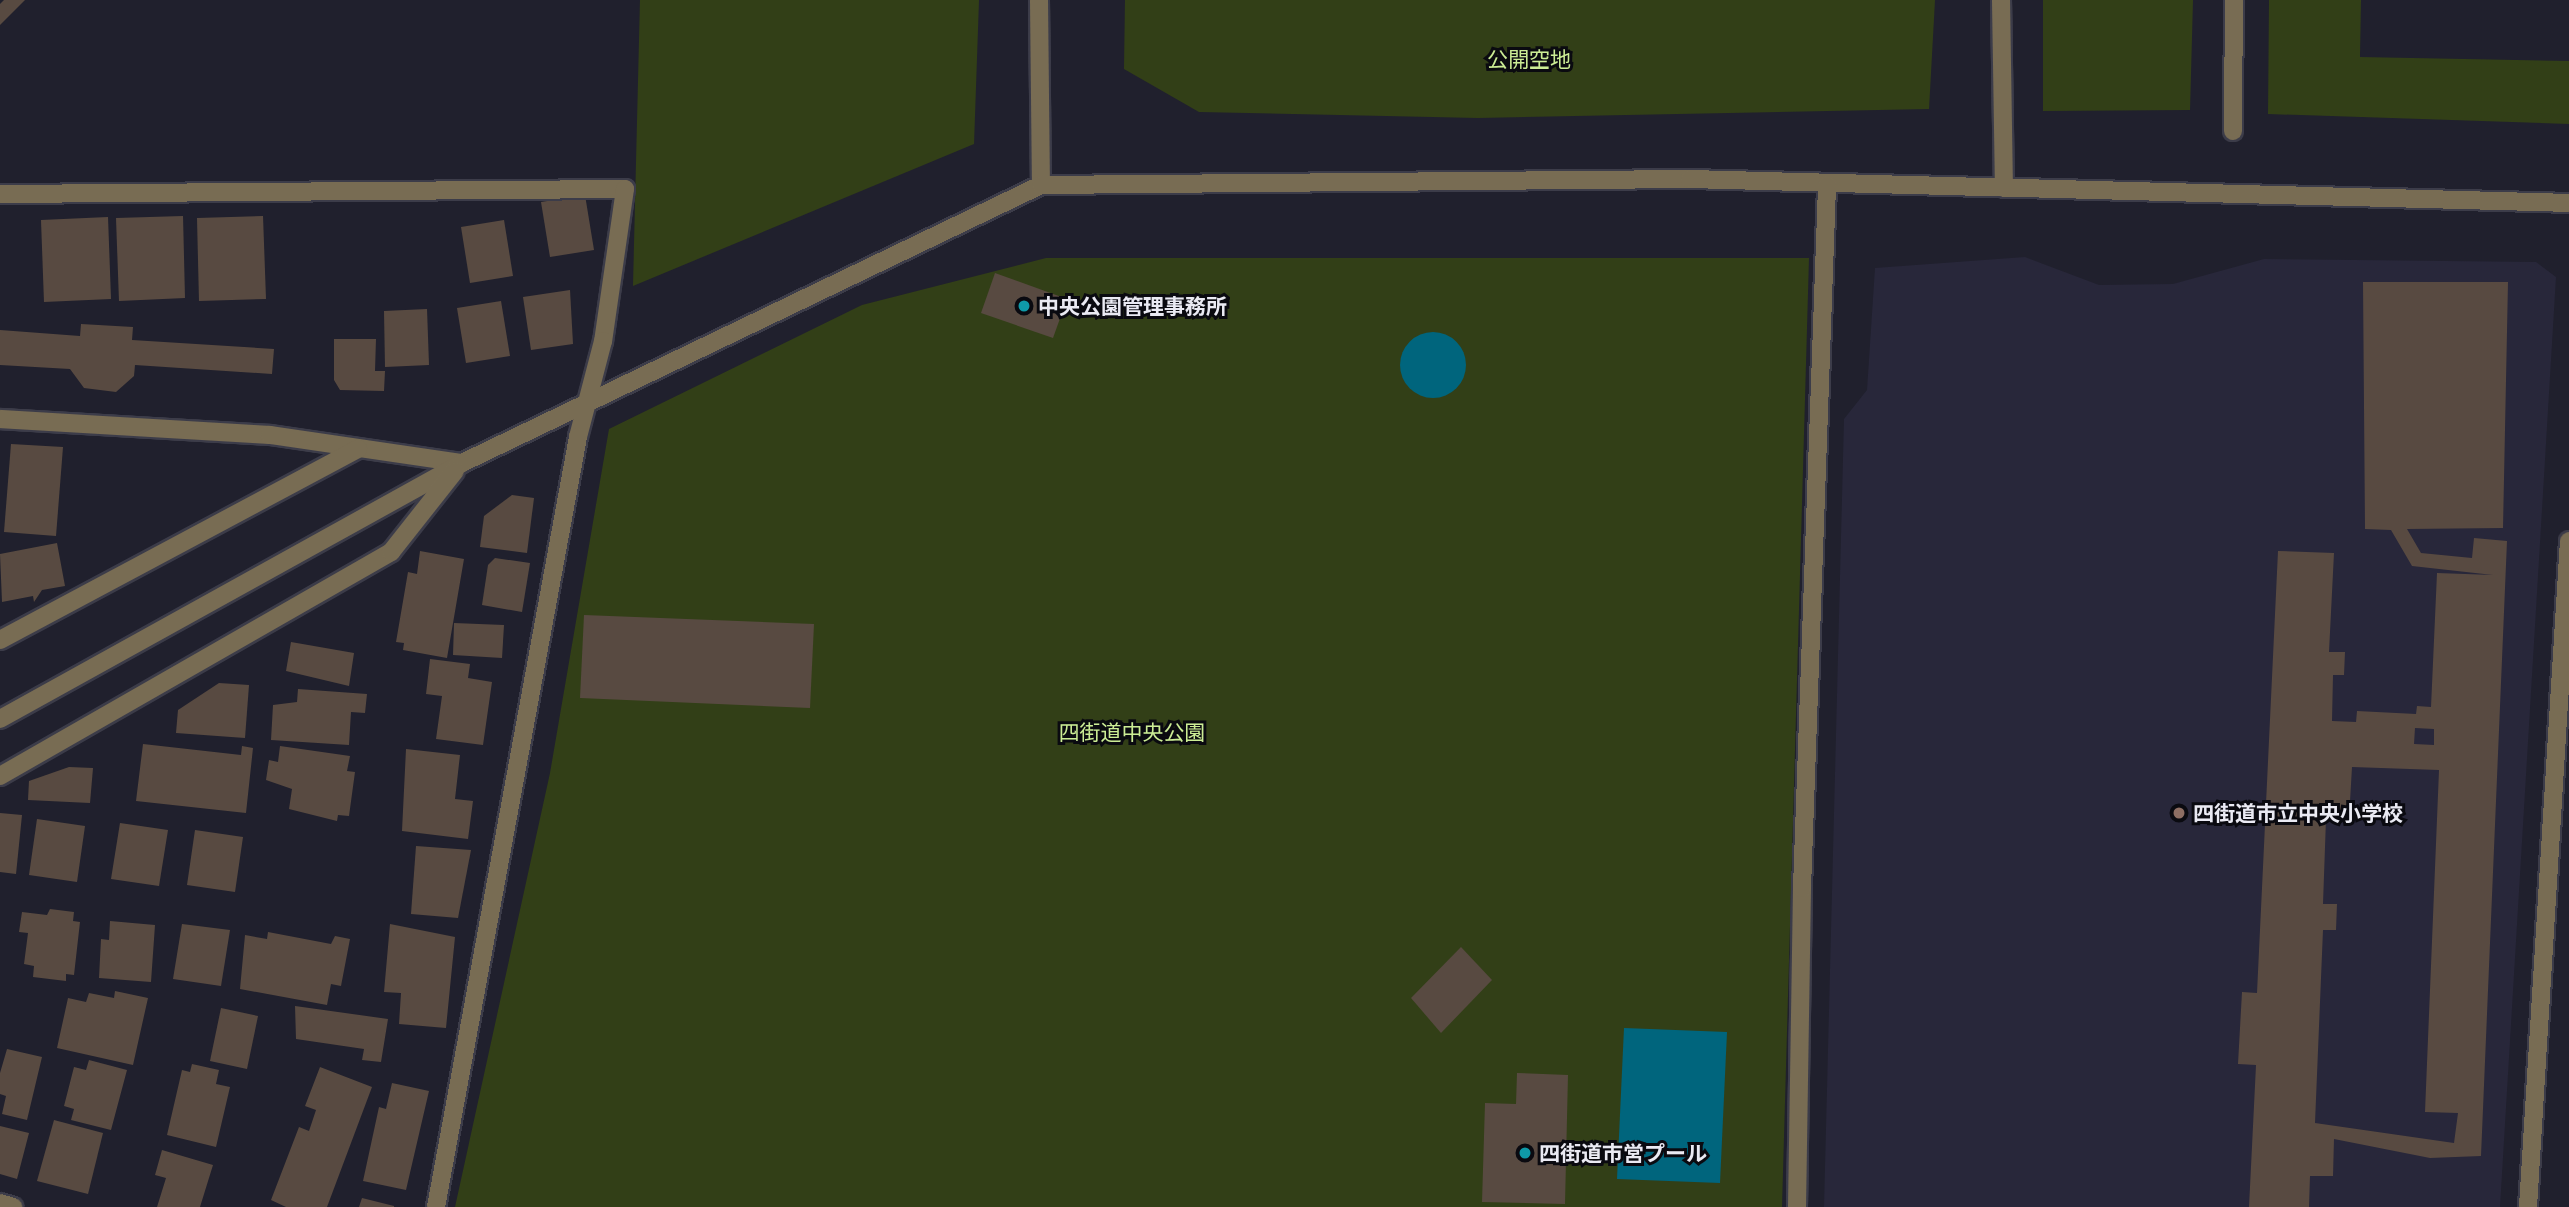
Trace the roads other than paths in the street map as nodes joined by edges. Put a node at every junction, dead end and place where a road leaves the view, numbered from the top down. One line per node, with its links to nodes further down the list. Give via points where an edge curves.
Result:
1 (1039, 0): 5 (street)
2 (2001, 0): 7 (street)
3 (2234, 0): 4 (street)
4 (2233, 131)
5 (1041, 185): 6 (street, via 1690,178); 10 (street)
6 (1827, 185): 7 (street); 21 (street)
7 (2004, 188): 9 (street)
8 (0, 194): 10 (street, via 625,189 603,341)
9 (2569, 203)
10 (584, 408): 13 (street); 20 (street)
11 (0, 419): 12 (street, via 270,435)
12 (358, 449): 13 (street); 15 (street)
13 (462, 463): 16 (street); 17 (street, via 391,552)
14 (2569, 541): 22 (street)
15 (2, 636)
16 (0, 719)
17 (0, 776)
18 (0, 1203): 19 (street)
19 (13, 1207)
20 (436, 1207)
21 (1797, 1207)
22 (2528, 1207)

